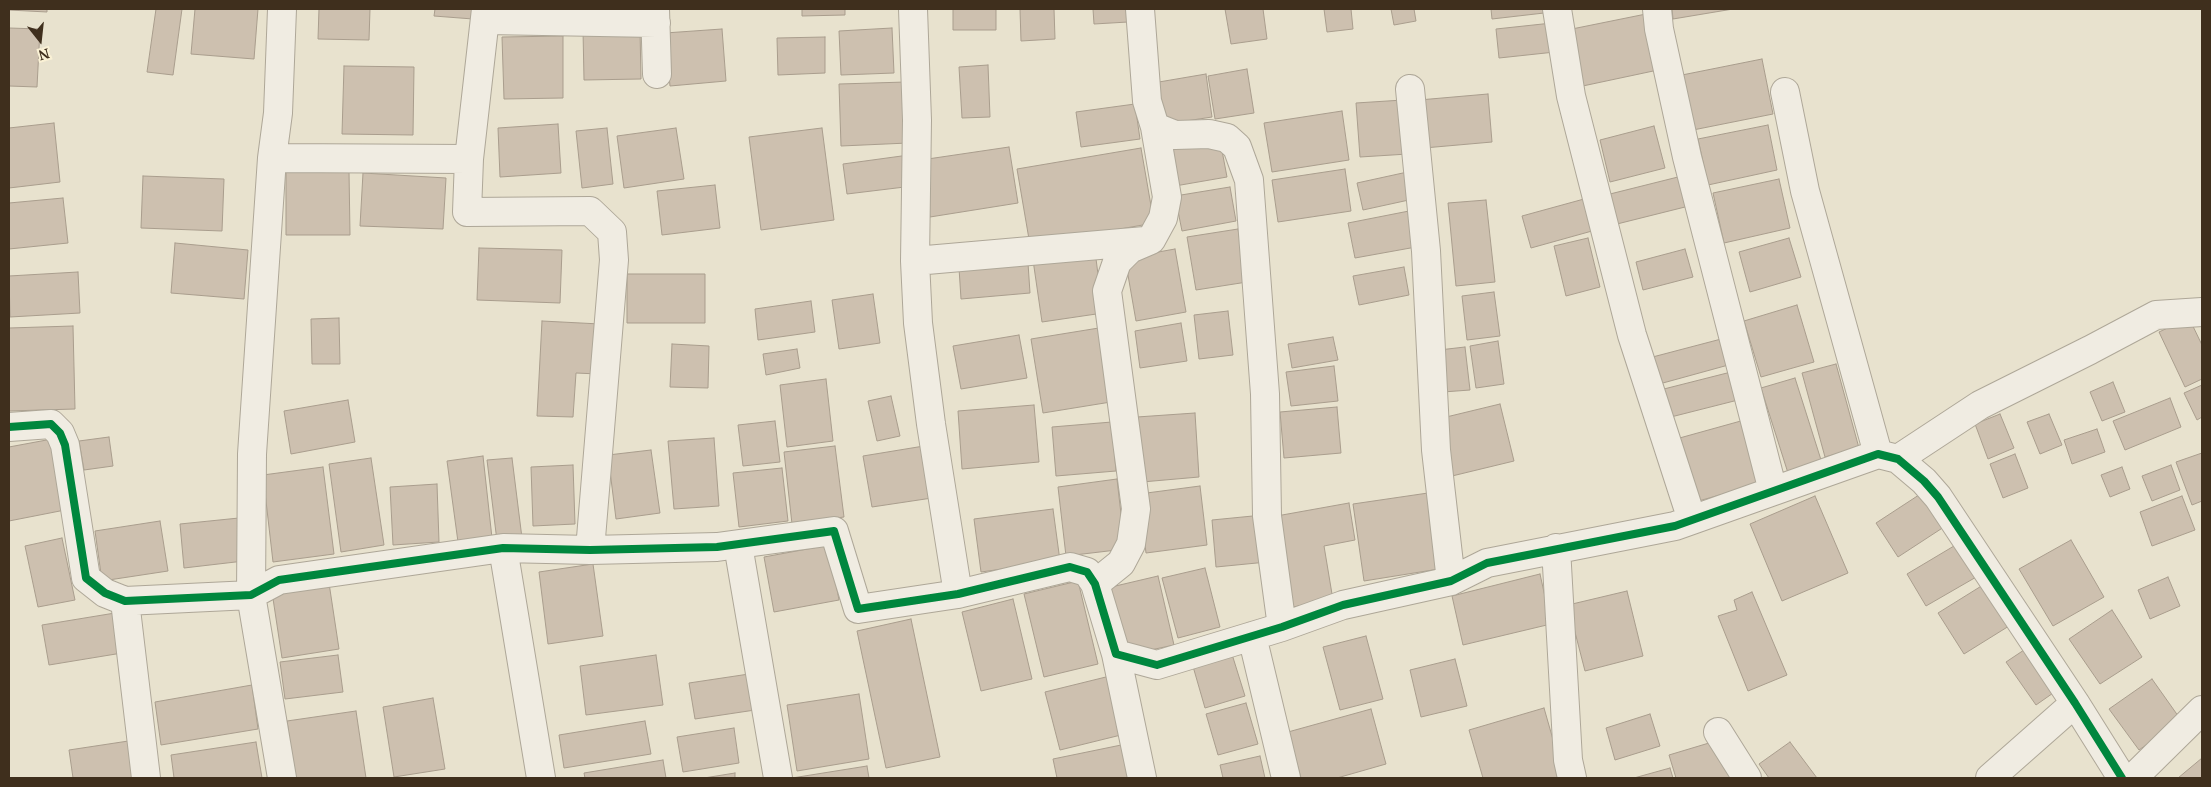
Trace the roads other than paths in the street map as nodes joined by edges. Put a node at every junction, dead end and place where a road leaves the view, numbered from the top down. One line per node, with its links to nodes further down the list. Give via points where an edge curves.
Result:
1 (282, 9): 12 (street, via 278,112)
2 (913, 9): 15 (street, via 917,120)
3 (1140, 9): 11 (street, via 1147,101)
4 (1557, 9): 20 (street, via 1571,96 1632,336)
5 (1657, 9): 19 (street, via 1687,157)
6 (486, 14): 7 (street); 13 (street)
7 (655, 16): 8 (street)
8 (657, 74)
9 (1410, 89): 25 (street, via 1426,251 1436,450)
10 (1785, 92): 18 (street, via 1805,191)
11 (1155, 127): 14 (street, via 1167,197 1163,218); 30 (street, via 1175,135 1209,134 1227,138 1237,147 1249,180 1265,394 1268,516)
12 (272, 158): 13 (street); 28 (street, via 252,454)
13 (469, 159): 24 (street, via 467,212 590,211 612,232 614,260)
14 (1151, 240): 15 (street); 26 (street, via 1130,249 1117,262 1107,291 1136,509 1130,544 1121,563)
15 (915, 261): 27 (street, via 918,323)
16 (2202, 312): 18 (street, via 2156,314)
17 (9, 427): 29 (street, via 51,424 60,433 65,446 86,578 105,594)
18 (1888, 456): 19 (street); 33 (street, via 1924,481 1938,497)
19 (1773, 491): 20 (street)
20 (1692, 520): 23 (street)
21 (738, 545): 24 (street); 27 (street, via 834,531 858,609); 39 (street)
22 (503, 548): 24 (street); 28 (street, via 279,580); 38 (street)
23 (1556, 548): 25 (street, via 1487,563); 42 (street, via 1568,760)
24 (590, 550)
25 (1451, 581): 30 (street, via 1343,605)
26 (1095, 584): 27 (street, via 1086,572 1070,567); 32 (street)
27 (958, 594)
28 (251, 595): 29 (street); 37 (street)
29 (125, 601): 36 (street)
30 (1282, 626): 31 (street)
31 (1252, 636): 32 (street, via 1157,665); 41 (street)
32 (1116, 654): 40 (street)
33 (2075, 703): 44 (street); 45 (street)
34 (2202, 710): 46 (street)
35 (1718, 732): 43 (street)
36 (146, 778)
37 (282, 778)
38 (541, 778)
39 (778, 778)
40 (1142, 778)
41 (1286, 778)
42 (1572, 778)
43 (1747, 778)
44 (1990, 778)
45 (2122, 778)
46 (2133, 778)

